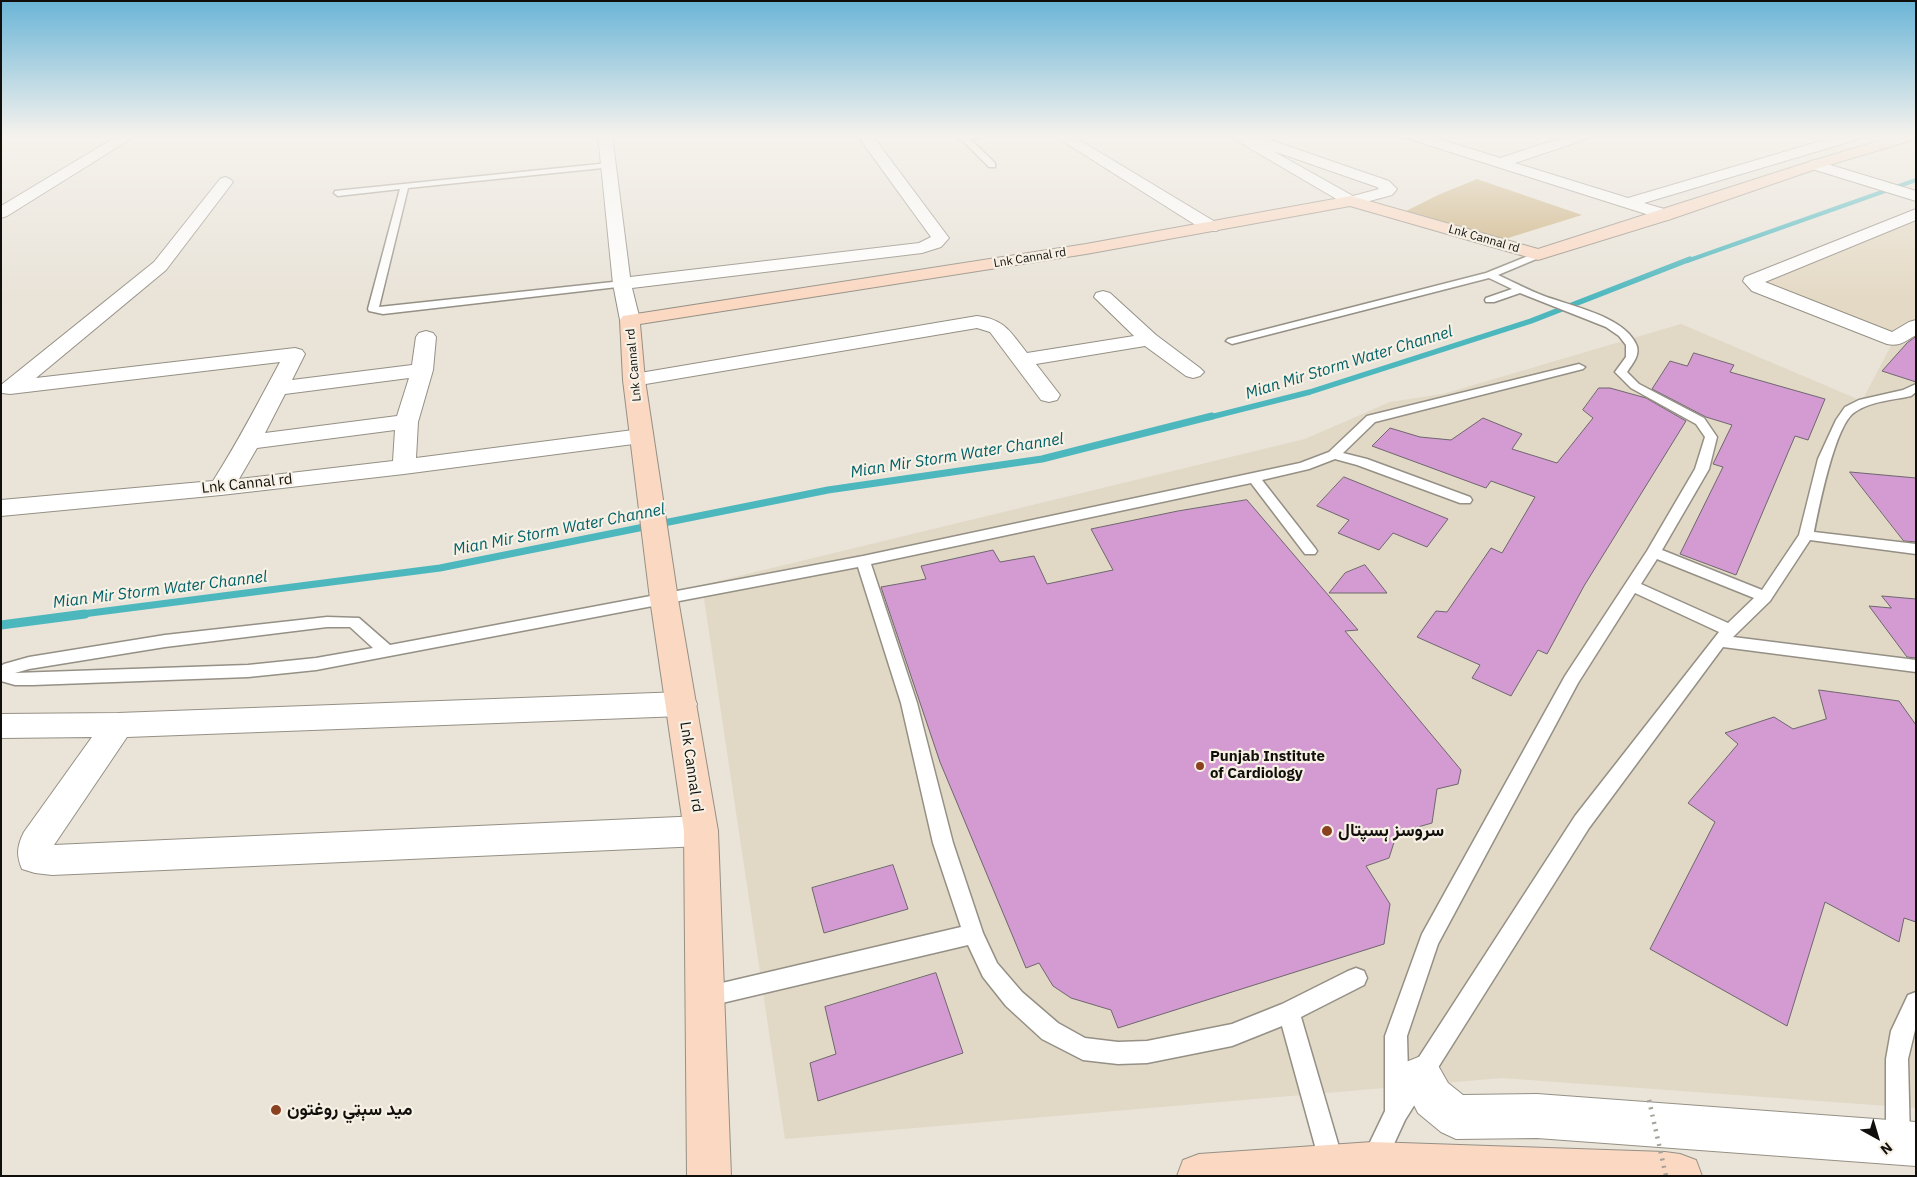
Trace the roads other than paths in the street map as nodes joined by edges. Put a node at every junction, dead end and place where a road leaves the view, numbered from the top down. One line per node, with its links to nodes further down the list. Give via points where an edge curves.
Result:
1 (39, 190): 18 (street)
2 (218, 190): 40 (street, via 160,266)
3 (364, 190): 14 (lane)
4 (404, 190): 24 (lane, via 373,309 382,311)
5 (612, 190): 24 (street)
6 (905, 190): 24 (street, via 940,238 935,243 922,248)
7 (1150, 190): 21 (street)
8 (1331, 190): 16 (street)
9 (1388, 190): 16 (street)
10 (1584, 190): 17 (street)
11 (1675, 190): 17 (street)
12 (1740, 190): 20 (street)
13 (1895, 190): 15 (street)
14 (338, 193)
15 (1916, 196)
16 (1351, 201): 21 (street, Lnk Cannal rd); 22 (street, Lnk Cannal rd)
17 (1628, 204): 20 (street)
18 (1, 213)
19 (1916, 214): 29 (street, via 1752,281 1894,340)
20 (1665, 215): 22 (street)
21 (1211, 227): 28 (street, Lnk Cannal rd)
22 (1538, 255): 23 (lane)
23 (1490, 275): 25 (lane); 32 (lane)
24 (622, 284): 28 (street)
25 (1522, 289): 27 (lane); 54 (lane, via 1618,328 1628,337 1632,352 1630,363 1621,372 1635,386 1700,421 1711,437 1702,469)
26 (1103, 297): 31 (street)
27 (1490, 300)
28 (630, 320): 37 (street, Lnk Cannal rd)
29 (1916, 326)
30 (426, 336): 35 (street)
31 (1149, 339): 33 (street); 36 (street)
32 (1232, 341)
33 (1024, 360): 37 (street, via 997,328 977,322); 41 (street)
34 (1579, 368): 45 (lane, via 1371,419)
35 (422, 370): 38 (street); 42 (street)
36 (1193, 372)
37 (634, 380): 43 (street, Lnk Cannal rd)
38 (275, 389): 40 (street, via 295,354); 44 (street)
39 (1913, 391): 51 (lane, via 1863,403 1849,410 1824,459)
40 (6, 392)
41 (1049, 395)
42 (407, 422): 44 (street); 46 (street)
43 (642, 436): 46 (street, Lnk Cannal rd); 58 (street, Lnk Cannal rd)
44 (249, 442): 48 (street)
45 (1334, 455): 47 (lane); 49 (lane)
46 (404, 467): 48 (street, Lnk Cannal rd)
47 (1254, 478): 53 (lane); 55 (lane)
48 (221, 488): 50 (street, Lnk Cannal rd)
49 (1465, 500)
50 (1, 508)
51 (1806, 535): 52 (lane); 57 (lane)
52 (1916, 549)
53 (1310, 552)
54 (1654, 552): 56 (lane); 57 (lane)
55 (863, 562): 58 (lane); 66 (lane, via 908,703 943,843)
56 (1631, 585): 59 (lane); 72 (lane, via 1572,680 1428,941 1396,1036)
57 (1765, 597): 59 (lane)
58 (664, 599): 60 (lane); 62 (street, Lnk Cannal rd)
59 (1725, 636): 61 (lane); 71 (lane, via 1582,822)
60 (387, 651): 60 (lane, via 316,664 248,671 33,679 2,675 10,668 29,663 165,641 327,622 354,622)
61 (1916, 666)
62 (682, 704): 63 (street); 65 (street, Lnk Cannal rd)
63 (118, 725): 64 (street); 65 (street, via 36,843 35,858 52,860)
64 (1, 726)
65 (701, 831): 68 (street, Lnk Cannal rd)
66 (973, 934): 68 (lane); 70 (lane, via 990,970 1014,999 1050,1031 1083,1049 1118,1053 1156,1051 1232,1035)
67 (1356, 978): 70 (lane)
68 (705, 997): 76 (street, Lnk Cannal rd)
69 (1916, 1002): 73 (lane, via 1902,1031 1897,1059)
70 (1290, 1012): 74 (lane)
71 (1421, 1077): 72 (lane); 73 (street, via 1434,1098 1456,1117 1537,1116)
72 (1397, 1112): 74 (lane)
73 (1907, 1144)
74 (1352, 1165): 75 (street); 77 (street)
75 (1220, 1175)
76 (709, 1176)
77 (1680, 1176)

